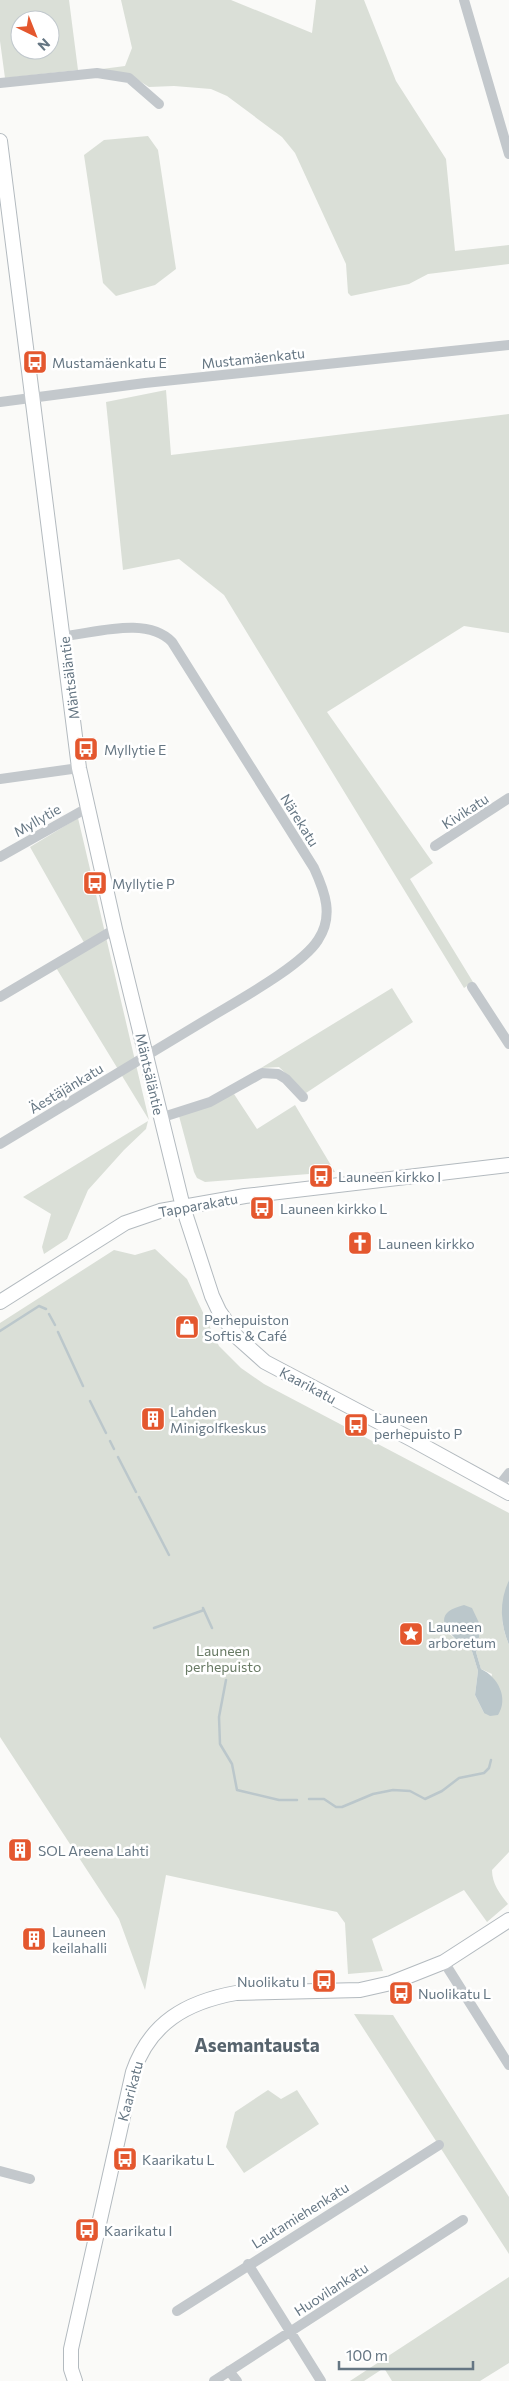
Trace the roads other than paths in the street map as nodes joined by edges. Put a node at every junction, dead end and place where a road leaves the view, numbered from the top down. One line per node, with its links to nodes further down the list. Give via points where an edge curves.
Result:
1 (464, 0): 5 (street)
2 (0, 83): 3 (street, via 97,73 129,78)
3 (160, 104)
4 (0, 141): 7 (street, Mäntsäläntie)
5 (509, 154)
6 (509, 345): 7 (street, Mustamäenkatu)
7 (32, 398): 8 (street, Mustamäenkatu); 9 (street, Mäntsäläntie)
8 (0, 402)
9 (64, 636): 10 (street, Mäntsäläntie); 20 (street, Närekatu, via 141,627 166,636 314,868 324,890 326,923 318,940 303,958)
10 (79, 768): 11 (street); 13 (street, Mäntsäläntie)
11 (0, 779)
12 (509, 798): 14 (street, Kivikatu)
13 (88, 808): 15 (street, Myllytie); 16 (street, Mäntsäläntie)
14 (435, 846)
15 (0, 857)
16 (115, 929): 18 (street); 20 (street, Mäntsäläntie)
17 (472, 987): 19 (street)
18 (0, 997)
19 (509, 1044)
20 (146, 1056): 22 (street, Mäntsäläntie); 23 (street, Äestäjänkatu)
21 (303, 1097): 22 (street, via 278,1074 262,1072 210,1102)
22 (160, 1118): 25 (street, Mäntsäläntie)
23 (0, 1144)
24 (509, 1165): 25 (street, Tapparakatu, via 365,1180)
25 (183, 1207): 26 (street, Tapparakatu, via 125,1223); 28 (street, Kaarikatu, via 219,1311 250,1351)
26 (0, 1302)
27 (509, 1472): 28 (street)
28 (503, 1490)
29 (509, 1920): 30 (street, Kaarikatu)
30 (444, 1962): 31 (street); 40 (street, Kaarikatu, via 391,1983 360,1990 236,1994 205,2000 177,2013 149,2039 133,2072 98,2221 72,2349 71,2369)
31 (509, 2065)
32 (439, 2145): 36 (street, Lautamiehenkatu)
33 (0, 2171): 34 (street)
34 (30, 2179)
35 (463, 2220): 38 (street, Huovilankatu)
36 (248, 2264): 37 (street, Lautamiehenkatu); 38 (street)
37 (177, 2311)
38 (290, 2332): 39 (street, Huovilankatu); 43 (street)
39 (229, 2371): 41 (street, Huovilankatu); 42 (street)
40 (75, 2381)
41 (214, 2381)
42 (237, 2381)
43 (321, 2381)

